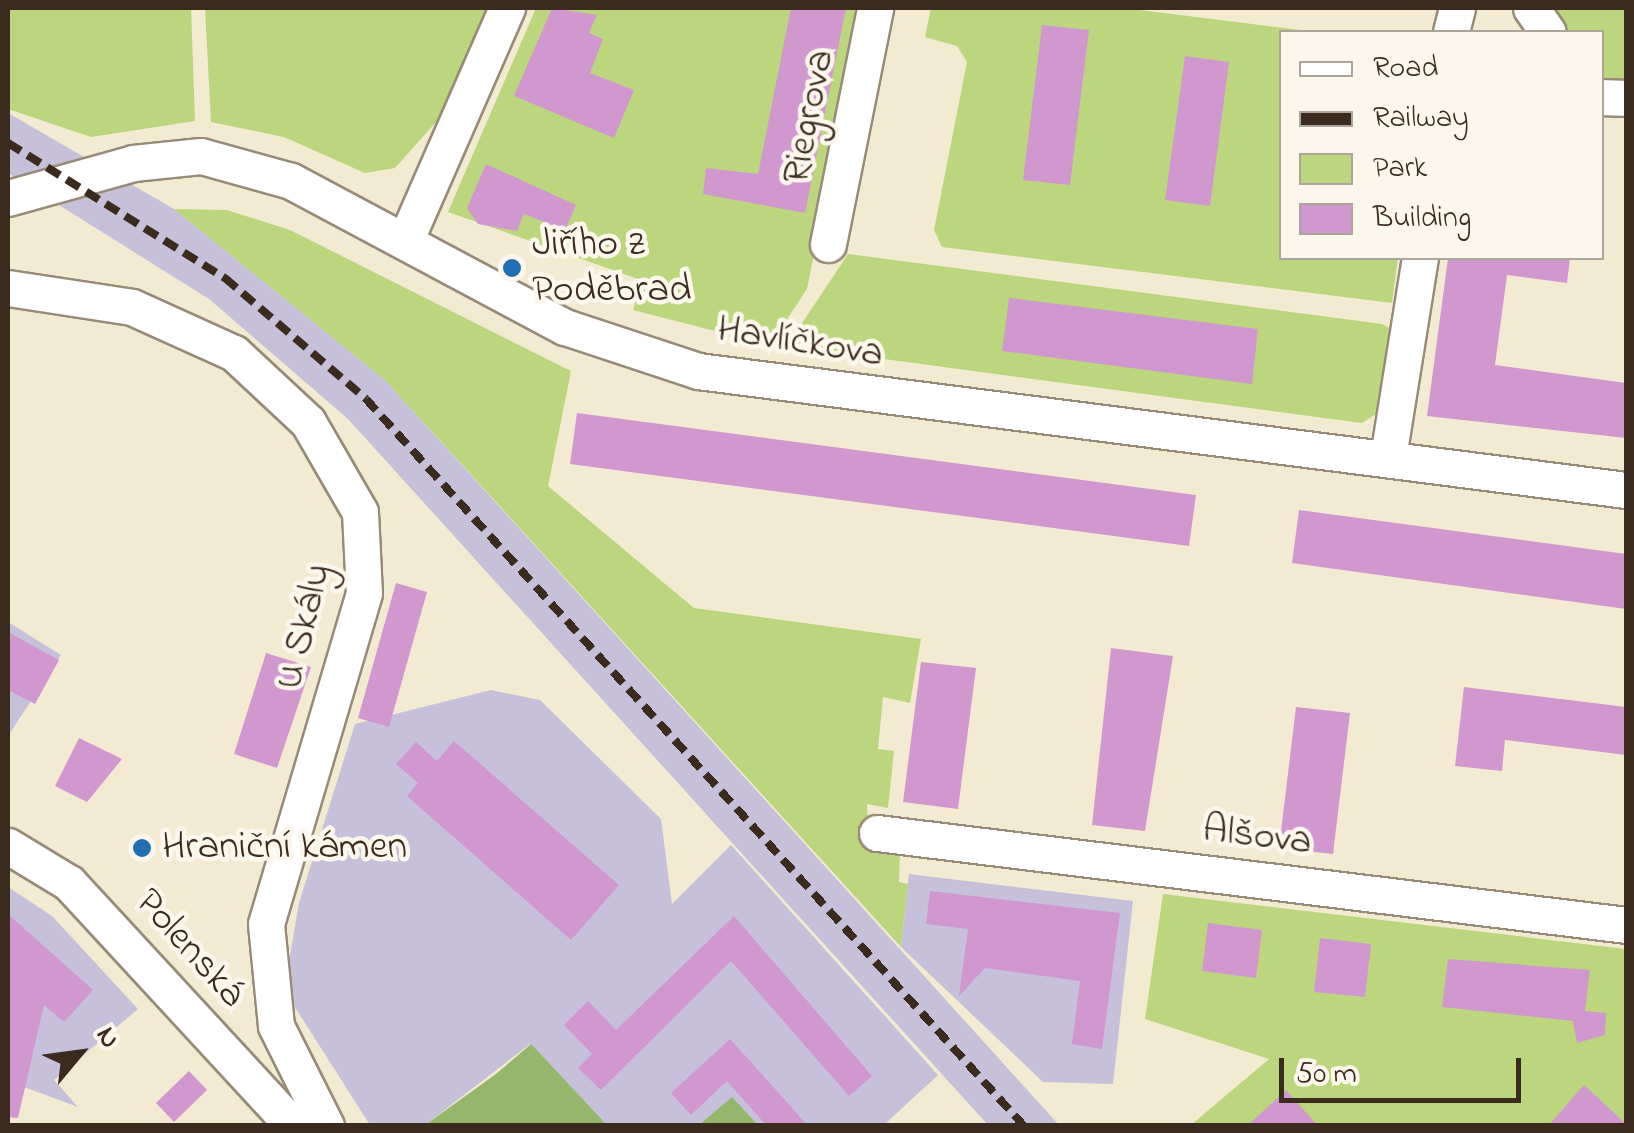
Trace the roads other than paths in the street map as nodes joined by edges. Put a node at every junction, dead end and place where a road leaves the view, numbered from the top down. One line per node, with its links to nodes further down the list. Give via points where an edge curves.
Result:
1 (507, 8): 6 (street)
2 (875, 8): 7 (street, Riegrova)
3 (1531, 8): 4 (street)
4 (1547, 30)
5 (8, 198): 6 (street, Havlíčkova, via 133,163 201,156 291,180)
6 (406, 240): 10 (street, Havlíčkova, via 566,326 698,371)
7 (828, 244)
8 (1420, 260): 10 (street)
9 (8, 288): 16 (street, U Skály, via 132,308 234,353 308,422 360,512 364,592 266,924 276,1026)
10 (1388, 457): 11 (street, Havlíčkova)
11 (1626, 490)
12 (877, 833): 14 (street, Alšova)
13 (8, 846): 15 (street, Polenská, via 69,883)
14 (1626, 925)
15 (293, 1126)
16 (326, 1126)

